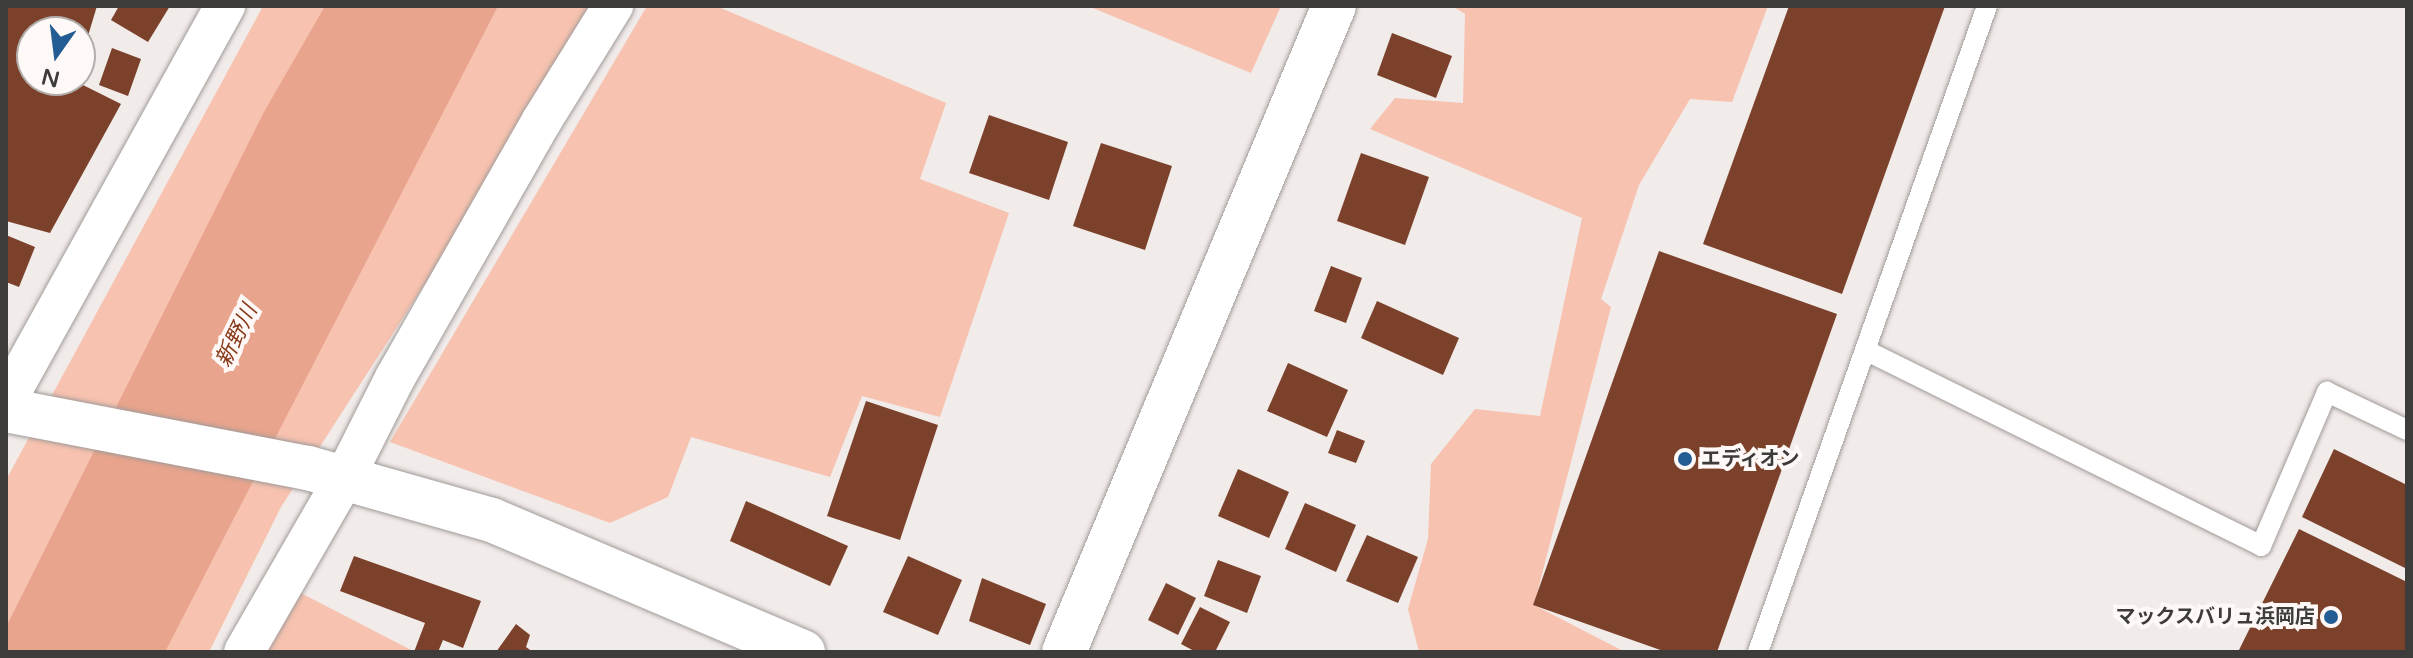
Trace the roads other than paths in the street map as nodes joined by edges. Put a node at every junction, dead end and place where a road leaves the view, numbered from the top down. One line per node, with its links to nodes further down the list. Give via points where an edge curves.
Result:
1 (225, 6): 6 (street)
2 (613, 6): 8 (street, via 395,378)
3 (1334, 6): 11 (street)
4 (1987, 6): 5 (lane)
5 (1865, 350): 7 (lane, via 2261,546 2327,392); 12 (lane)
6 (15, 409): 8 (street)
7 (2407, 430)
8 (327, 472): 9 (street); 10 (street, via 492,520)
9 (244, 652)
10 (803, 652)
11 (1064, 652)
12 (1758, 652)

